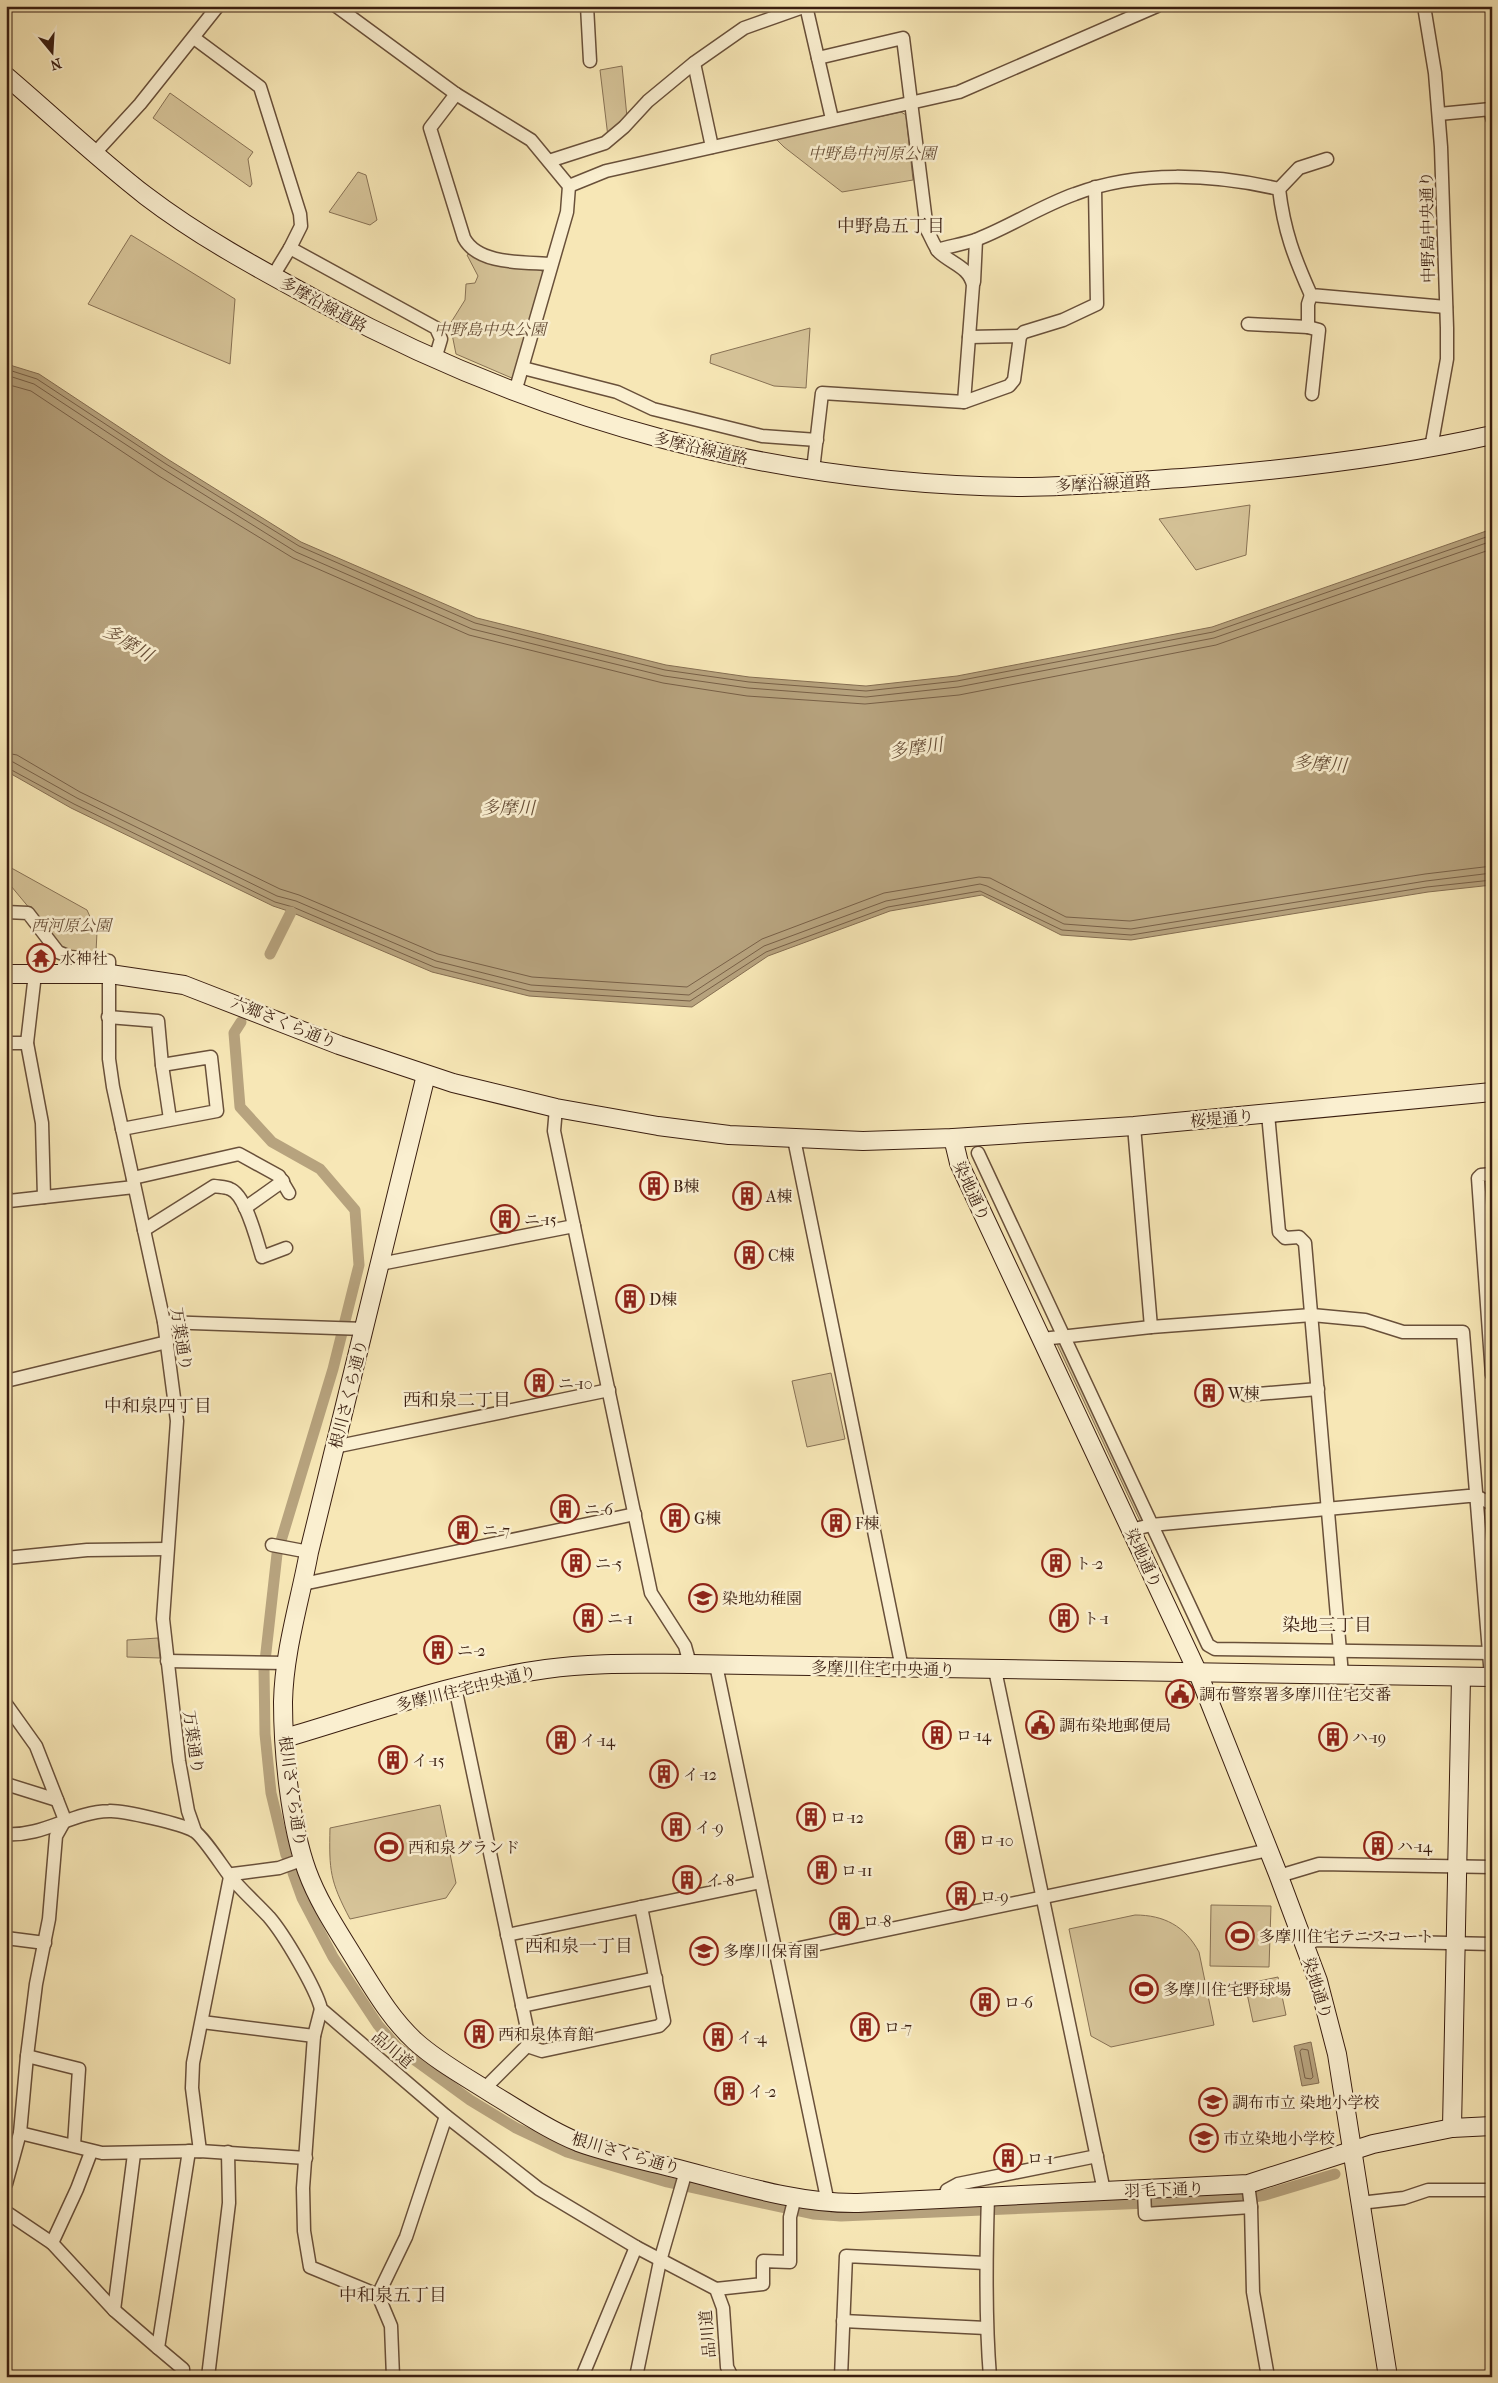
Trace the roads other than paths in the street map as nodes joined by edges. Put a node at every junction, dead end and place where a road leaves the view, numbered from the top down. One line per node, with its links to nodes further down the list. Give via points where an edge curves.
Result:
1 (218, 6): 7 (street)
2 (336, 6): 12 (street)
3 (587, 6): 9 (street)
4 (806, 6): 8 (street); 10 (street, via 744,28)
5 (1157, 6): 13 (street, via 958,92)
6 (1424, 6): 14 (street, 中野島中央通り)
7 (194, 38): 18 (street); 25 (street, via 260,87 300,214 301,226)
8 (818, 58): 13 (street, via 903,38); 16 (street)
9 (590, 61)
10 (694, 63): 17 (street); 20 (street, via 605,143)
11 (6, 76): 18 (street, 多摩沿線道路)
12 (456, 94): 20 (street, via 530,140); 27 (street, via 430,128 468,247 492,258)
13 (912, 103): 16 (street); 26 (street, via 927,230)
14 (1439, 114): 15 (street, via 1491,109); 31 (street, 中野島中央通り)
15 (1492, 118)
16 (832, 120): 17 (street)
17 (712, 147): 21 (street, via 606,171)
18 (95, 153): 28 (street, 多摩沿線道路, via 148,197 222,247)
19 (1327, 159): 23 (street, via 1299,168)
20 (549, 161): 21 (street)
21 (569, 186): 27 (street, via 567,212)
22 (1095, 187): 23 (street, via 1170,176); 24 (street); 34 (street, via 1097,304)
23 (1279, 188): 30 (street, via 1282,220)
24 (976, 240): 26 (street); 29 (street)
25 (290, 248): 28 (street); 36 (street, via 436,328 441,339)
26 (937, 250): 29 (street, via 966,270)
27 (551, 264): 37 (street)
28 (273, 276): 36 (street, 多摩沿線道路, via 368,328)
29 (974, 285): 35 (street)
30 (1311, 295): 31 (street); 33 (street)
31 (1446, 307): 43 (street, 中野島中央通り, via 1447,359)
32 (1248, 324): 33 (street)
33 (1308, 327): 39 (street, via 1319,330)
34 (1020, 336): 35 (street); 40 (street, via 1014,380 1009,386)
35 (969, 337): 40 (street)
36 (435, 359): 38 (street, 多摩沿線道路)
37 (523, 368): 38 (street); 42 (street, via 617,392 652,408 762,436)
38 (515, 392): 44 (street, 多摩沿線道路, via 639,434 742,458)
39 (1312, 394)
40 (964, 402): 42 (street, via 822,393)
41 (1492, 435): 43 (street, 多摩沿線道路)
42 (817, 440): 44 (street)
43 (1431, 448): 44 (street, 多摩沿線道路, via 1262,472 1021,487 910,482)
44 (813, 470)
45 (6, 912): 48 (street, via 28,913 58,952 70,957 109,961)
46 (6, 974): 47 (street, 六郷さくら通り)
47 (34, 974): 48 (street, 六郷さくら通り); 51 (street)
48 (110, 974): 49 (street, 万葉通り); 53 (street, 六郷さくら通り, via 184,985)
49 (108, 1017): 52 (street, via 158,1021); 59 (street, 万葉通り, via 108,1059)
50 (6, 1043): 51 (street)
51 (27, 1043): 66 (street, via 42,1124)
52 (162, 1065): 57 (street); 57 (street, via 211,1057 217,1111)
53 (426, 1075): 55 (street, 六郷さくら通り); 72 (street, 根川さくら通り)
54 (1492, 1092): 56 (street, 桜堤通り)
55 (556, 1108): 61 (street, 染地通り, via 658,1126); 68 (street, via 554,1131)
56 (1268, 1114): 58 (street, 桜堤通り); 74 (street, via 1279,1232 1285,1238 1299,1237 1305,1243)
57 (170, 1118): 59 (street)
58 (1134, 1126): 60 (street, 桜堤通り); 76 (street)
59 (122, 1129): 64 (street, 万葉通り)
60 (953, 1138): 61 (street, 染地通り); 79 (street, 染地通り, via 959,1163)
61 (794, 1139): 105 (street)
62 (978, 1153): 78 (street)
63 (1492, 1174): 70 (street, via 1478,1178)
64 (133, 1182): 66 (street); 67 (street, via 239,1154 279,1176 286,1187); 69 (street, 万葉通り)
65 (6, 1196): 66 (street, via 10,1201)
66 (44, 1198)
67 (245, 1208): 69 (street, via 238,1194 231,1189 214,1186); 71 (street, via 262,1257)
68 (574, 1226): 72 (street); 85 (street)
69 (144, 1230): 75 (street, 万葉通り)
70 (1487, 1243): 73 (street)
71 (286, 1248)
72 (380, 1264): 77 (street, 根川さくら通り)
73 (1489, 1296): 81 (street)
74 (1312, 1315): 76 (street); 84 (street); 88 (street, via 1365,1320 1403,1332 1463,1332)
75 (164, 1322): 77 (street); 80 (street, 万葉通り)
76 (1151, 1327): 78 (street)
77 (358, 1328): 87 (street, 根川さくら通り)
78 (1064, 1335): 79 (street); 92 (street)
79 (1042, 1339): 93 (street, 染地通り)
80 (167, 1342): 83 (street); 95 (street, 万葉通り, via 177,1421)
81 (1491, 1344): 82 (street)
82 (1492, 1375)
83 (6, 1381)
84 (1318, 1389): 86 (street); 90 (street)
85 (609, 1390): 87 (street); 91 (street)
86 (1246, 1395)
87 (334, 1447): 96 (street, 根川さくら通り)
88 (1476, 1496): 89 (street); 90 (street); 100 (street)
89 (1492, 1504)
90 (1328, 1508): 92 (street); 99 (street)
91 (635, 1514): 98 (street); 103 (street, via 651,1592 685,1646)
92 (1151, 1525): 93 (street); 99 (street, via 1211,1648)
93 (1131, 1530): 107 (street, 染地通り)
94 (272, 1545): 96 (street)
95 (167, 1549): 97 (street, via 87,1550); 101 (street, 万葉通り, via 163,1619)
96 (309, 1552): 98 (street, 根川さくら通り)
97 (6, 1558)
98 (303, 1584): 102 (street, 根川さくら通り)
99 (1340, 1650): 100 (street); 108 (street)
100 (1490, 1653): 110 (street)
101 (167, 1661): 102 (street); 117 (street, 万葉通り, via 179,1762)
102 (280, 1663): 113 (street, 根川さくら通り)
103 (690, 1664): 104 (street, 多摩川住宅中央通り); 111 (street, 多摩川住宅中央通り, via 613,1664 546,1669)
104 (716, 1665): 105 (street, 多摩川住宅中央通り); 125 (street)
105 (902, 1668): 106 (street, 多摩川住宅中央通り)
106 (995, 1670): 107 (street, 多摩川住宅中央通り); 126 (street)
107 (1198, 1673): 108 (street, 多摩川住宅中央通り); 119 (street, 染地通り)
108 (1342, 1675): 109 (street, 多摩川住宅中央通り)
109 (1460, 1677): 110 (street, 多摩川住宅中央通り); 121 (street)
110 (1491, 1677)
111 (456, 1688): 113 (street, 多摩川住宅中央通り); 128 (street)
112 (6, 1704): 115 (street, via 36,1746)
113 (285, 1738): 120 (street, 根川さくら通り, via 292,1802)
114 (6, 1784): 115 (street)
115 (56, 1800): 116 (street)
116 (65, 1820): 117 (street, via 82,1814 110,1811); 118 (street, via 38,1832); 131 (street, via 56,1836)
117 (195, 1831): 124 (street, 品川道)
118 (6, 1834)
119 (1269, 1850): 123 (street, 染地通り); 126 (street)
120 (304, 1859): 124 (street, via 279,1868); 142 (street, 根川さくら通り, via 326,1911 394,2019 416,2042)
121 (1457, 1866): 122 (street); 123 (street, via 1319,1864); 130 (street)
122 (1492, 1867)
123 (1279, 1876): 133 (street, 染地通り)
124 (230, 1877): 137 (street, 品川道, via 270,1918 301,1967); 138 (street)
125 (761, 1882): 127 (street); 134 (street)
126 (1042, 1897): 134 (street); 153 (street)
127 (641, 1907): 128 (street); 135 (street)
128 (507, 1934): 136 (street)
129 (6, 1938): 131 (street)
130 (1456, 1942): 132 (street); 133 (street, via 1316,1940); 145 (street)
131 (45, 1943): 141 (street)
132 (1492, 1944)
133 (1305, 1945): 149 (street, 染地通り, via 1337,2054)
134 (776, 1953): 163 (street)
135 (656, 1978): 136 (street); 140 (street, via 664,2021 659,2026 542,2051)
136 (522, 2006): 140 (street, via 529,2038)
137 (321, 2009): 139 (street); 143 (street, 品川道)
138 (202, 2022): 139 (street); 148 (street, via 193,2063)
139 (314, 2036): 154 (street)
140 (527, 2046): 142 (street)
141 (27, 2056): 146 (street); 147 (street, via 79,2069)
142 (484, 2088): 155 (street, 根川さくら通り, via 543,2125 576,2141)
143 (446, 2116): 168 (street, 品川道, via 539,2189); 172 (street, via 406,2237)
144 (1492, 2126): 145 (street, 羽毛下通り)
145 (1452, 2128): 149 (street, 羽毛下通り)
146 (20, 2133): 147 (street); 156 (street)
147 (74, 2145): 150 (street)
148 (194, 2151): 151 (street); 152 (street); 176 (street)
149 (1352, 2151): 160 (street, 羽毛下通り); 164 (street, 染地通り)
150 (91, 2152): 152 (street); 167 (street)
151 (228, 2152): 154 (street); 178 (street, via 229,2203)
152 (134, 2154): 173 (street)
153 (1096, 2156): 158 (street); 159 (street, via 958,2184 947,2190)
154 (306, 2158): 172 (street, via 304,2222 310,2267)
155 (684, 2174): 161 (street, 根川さくら通り); 169 (street)
156 (6, 2184)
157 (1492, 2190): 164 (street, via 1428,2190 1404,2198)
158 (1104, 2191): 162 (street, 羽毛下通り); 165 (street, 羽毛下通り)
159 (944, 2198): 163 (street, 羽毛下通り); 165 (street, 羽毛下通り)
160 (1250, 2198): 162 (street, 羽毛下通り); 162 (street, via 1145,2214); 185 (street, via 1253,2292)
161 (794, 2201): 163 (street, 根川さくら通り); 171 (street, via 790,2217 790,2262 763,2261 763,2284)
162 (1144, 2201)
163 (828, 2202)
164 (1360, 2203): 186 (street, 染地通り)
165 (988, 2207): 170 (street)
166 (6, 2212): 167 (street)
167 (52, 2243): 173 (street)
168 (636, 2247): 169 (street, 品川道); 180 (street)
169 (660, 2261): 171 (street, 品川道); 181 (street)
170 (985, 2263): 174 (street, via 846,2256); 175 (street)
171 (716, 2289): 182 (street, 品川道, via 724,2308 727,2367)
172 (378, 2295): 179 (street, via 391,2326)
173 (114, 2310): 176 (street)
174 (843, 2321): 175 (street); 183 (street)
175 (986, 2328): 184 (street)
176 (158, 2348): 177 (street, via 183,2369)
177 (183, 2377)
178 (208, 2377)
179 (393, 2377)
180 (582, 2377)
181 (636, 2377)
182 (732, 2377)
183 (841, 2377)
184 (990, 2377)
185 (1268, 2377)
186 (1388, 2377)

